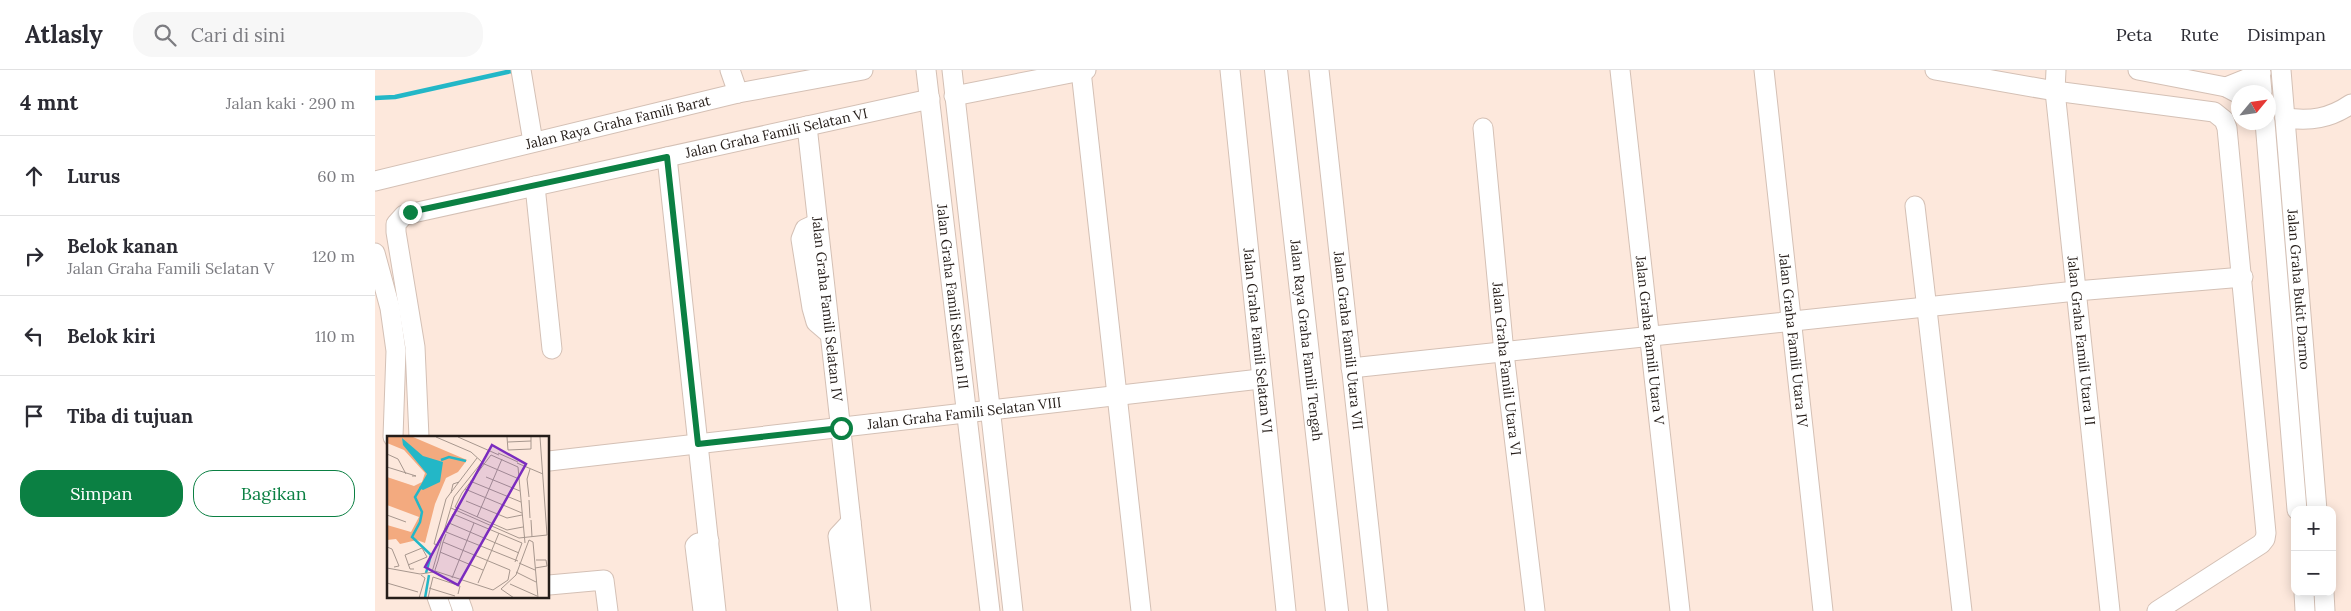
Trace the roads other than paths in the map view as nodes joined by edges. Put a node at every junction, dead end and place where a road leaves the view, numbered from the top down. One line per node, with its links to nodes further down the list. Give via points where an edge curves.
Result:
1 (521, 70): 29 (street)
2 (730, 70): 21 (street)
3 (863, 70): 21 (street, Jalan Raya Graha Famili Barat)
4 (926, 70): 23 (street, Jalan Graha Famili Selatan III)
5 (952, 70): 22 (street, Jalan Graha Famili Selatan III)
6 (1084, 70): 22 (street); 44 (street)
7 (1230, 70): 43 (street, Jalan Graha Famili Selatan VI)
8 (1277, 70): 72 (street, Jalan Raya Graha Famili Tengah)
9 (1319, 70): 42 (street, Jalan Graha Famili Utara VII)
10 (1620, 70): 39 (street, Jalan Graha Famili Utara V)
11 (1764, 70): 38 (street, Jalan Graha Famili Utara IV)
12 (1935, 70): 19 (street)
13 (2056, 70): 19 (street, Jalan Graha Famili Utara II)
14 (2138, 70): 20 (street)
15 (2281, 70): 25 (street, Jalan Graha Bukit Darmo)
16 (2261, 72): 17 (street); 18 (street)
17 (2241, 85)
18 (2262, 85)
19 (2055, 91): 35 (street, via 2214,112 2224,120); 36 (street, Jalan Graha Famili Utara II)
20 (2231, 91)
21 (738, 93): 29 (street, Jalan Raya Graha Famili Barat)
22 (954, 96): 45 (street, Jalan Graha Famili Selatan III)
23 (930, 99): 26 (street, Jalan Graha Famili Selatan VI); 46 (street, Jalan Graha Famili Selatan III)
24 (2351, 104): 25 (street, via 2320,119)
25 (2285, 118): 53 (street, Jalan Graha Bukit Darmo)
26 (807, 126): 30 (street, Jalan Graha Famili Selatan VI); 47 (street, Jalan Graha Famili Selatan IV)
27 (1483, 128): 41 (street, Jalan Graha Famili Utara VI)
28 (2266, 130): 52 (street, Jalan Graha Bukit Darmo)
29 (533, 142): 31 (street, Jalan Raya Graha Famili Barat)
30 (667, 157): 32 (street, Jalan Graha Famili Selatan VI); 50 (street)
31 (375, 181)
32 (535, 186): 40 (street); 49 (street, Jalan Graha Famili Selatan VI, via 410,212 396,224 415,346)
33 (1915, 206): 37 (street)
34 (375, 252): 48 (street, via 390,308 396,352)
35 (2243, 278): 36 (street); 79 (street, via 2265,539)
36 (2076, 291): 37 (street); 78 (street, Jalan Graha Famili Utara II)
37 (1928, 306): 38 (street); 77 (street)
38 (1791, 322): 39 (street); 76 (street, Jalan Graha Famili Utara IV)
39 (1648, 337): 41 (street); 75 (street, Jalan Graha Famili Utara V)
40 (552, 349)
41 (1504, 353): 42 (street); 74 (street, Jalan Graha Famili Utara VI)
42 (1351, 368): 73 (street, Jalan Graha Famili Utara VII)
43 (1260, 379): 44 (street, Jalan Graha Famili Selatan VIII); 71 (street, Jalan Graha Famili Selatan VI)
44 (1117, 396): 45 (street, Jalan Graha Famili Selatan VIII); 70 (street)
45 (991, 410): 46 (street, Jalan Graha Famili Selatan VIII); 69 (street, Jalan Graha Famili Selatan III)
46 (967, 413): 47 (street, Jalan Graha Famili Selatan VIII); 68 (street, Jalan Graha Famili Selatan III)
47 (841, 428): 50 (street, Jalan Graha Famili Selatan VIII); 54 (street, Jalan Graha Famili Selatan IV)
48 (393, 436)
49 (419, 436)
50 (698, 444): 51 (street, Jalan Graha Famili Selatan VIII); 55 (street)
51 (550, 461)
52 (2297, 506)
53 (2317, 506)
54 (851, 522): 66 (street, via 839,536); 67 (street, Jalan Graha Famili Selatan IV)
55 (709, 541): 64 (street, via 695,546); 65 (street)
56 (550, 585): 63 (street, via 603,580)
57 (2304, 596): 80 (street)
58 (2324, 596): 81 (street)
59 (437, 598): 61 (street)
60 (458, 598): 62 (street)
61 (442, 611)
62 (463, 611)
63 (608, 611)
64 (703, 611)
65 (716, 611)
66 (848, 611)
67 (861, 611)
68 (990, 611)
69 (1013, 611)
70 (1141, 611)
71 (1286, 611)
72 (1337, 611)
73 (1378, 611)
74 (1535, 611)
75 (1680, 611)
76 (1823, 611)
77 (1962, 611)
78 (2110, 611)
79 (2157, 611)
80 (2305, 611)
81 (2325, 611)

